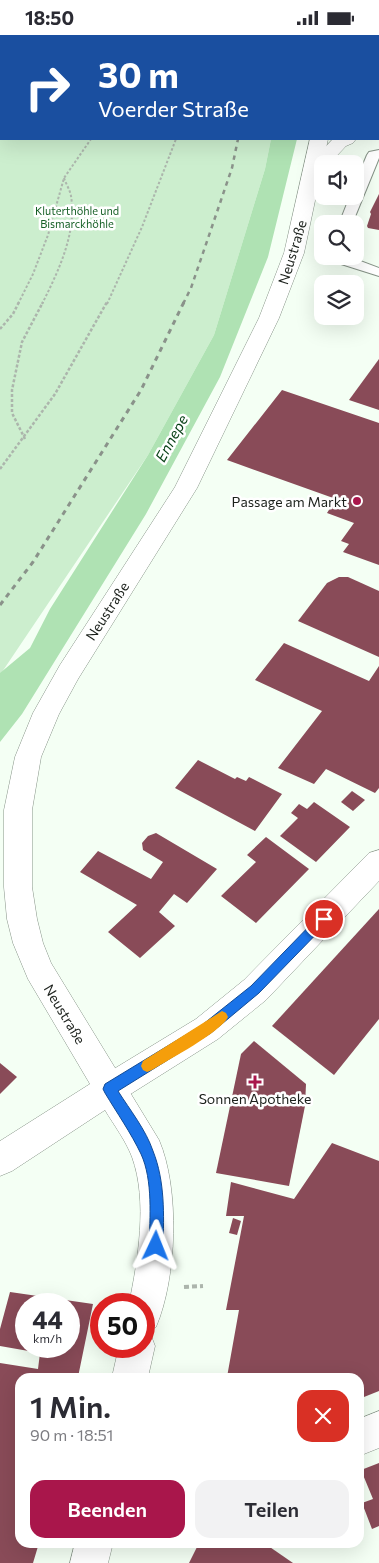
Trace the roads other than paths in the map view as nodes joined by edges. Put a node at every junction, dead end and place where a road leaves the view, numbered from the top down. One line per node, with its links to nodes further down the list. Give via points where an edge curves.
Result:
1 (319, 140): 4 (main road, Neustraße)
2 (345, 140): 5 (main road)
3 (379, 154): 7 (lane, via 373,155)
4 (316, 155)
5 (327, 155)
6 (314, 169): 11 (main road, Neustraße, via 294,253 270,318 186,488 46,713 28,757 22,782 18,810 18,887 28,943 39,970)
7 (348, 215)
8 (358, 265): 9 (lane)
9 (379, 272)
10 (379, 862): 11 (main road, via 255,989 207,1029)
11 (110, 1089): 12 (main road); 13 (main road, Neustraße, via 147,1151 151,1166 157,1208 156,1246)
12 (0, 1160)
13 (148, 1293)
14 (134, 1358): 15 (main road)
15 (131, 1373)
16 (379, 1429): 17 (main road)
17 (364, 1435)
18 (93, 1548): 19 (main road)
19 (89, 1563)

